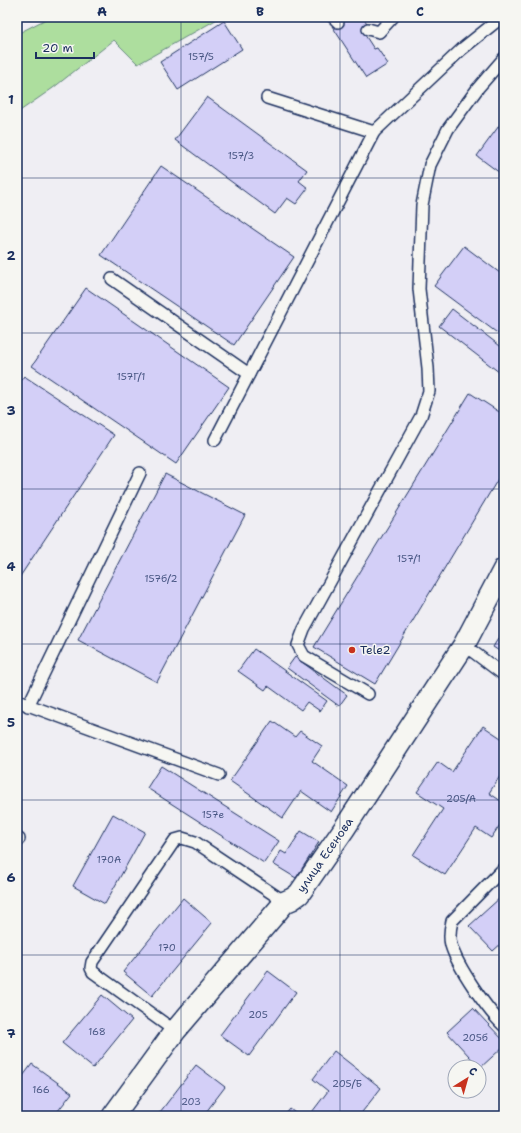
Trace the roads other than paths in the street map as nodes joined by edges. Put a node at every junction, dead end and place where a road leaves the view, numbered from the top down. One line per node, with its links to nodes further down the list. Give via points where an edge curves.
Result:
1 (393, 17): 3 (lane, via 379,32)
2 (502, 17): 6 (lane, via 462,49)
3 (368, 30)
4 (504, 58): 14 (lane, via 448,129 430,165 422,205 419,289 429,390 421,416 304,628 298,646 304,656)
5 (267, 98): 6 (lane)
6 (374, 132): 8 (lane)
7 (112, 280): 8 (lane)
8 (249, 374): 9 (lane)
9 (215, 440)
10 (140, 474): 16 (lane)
11 (504, 570): 12 (street, улица Есенова)
12 (464, 645): 13 (lane); 19 (street, улица Есенова, via 299,894)
13 (504, 675)
14 (368, 694)
15 (17, 701): 16 (lane)
16 (28, 706): 17 (lane)
17 (219, 775)
18 (504, 868): 20 (lane, via 452,921 449,932 451,946 463,970)
19 (285, 902): 21 (street, улица Есенова); 21 (lane, via 194,842 182,838 175,840 92,962 91,968)
20 (504, 1026)
21 (175, 1031): 22 (street, улица Есенова)
22 (113, 1116)

